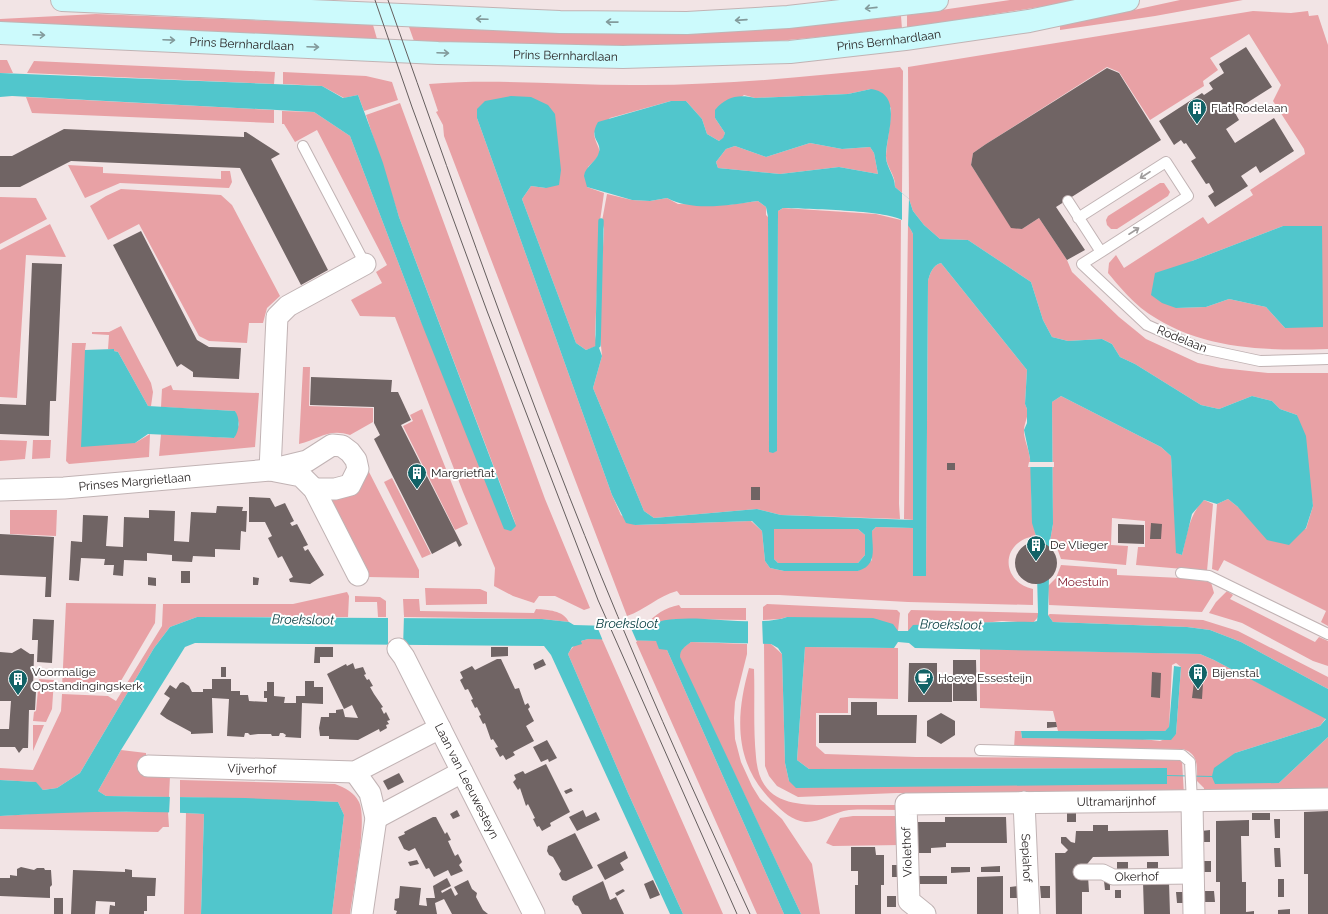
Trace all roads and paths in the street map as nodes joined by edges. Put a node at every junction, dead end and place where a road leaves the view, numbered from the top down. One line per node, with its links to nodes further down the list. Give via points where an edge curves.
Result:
1 (62, 0): 2 (main road, one-way to 1, via 788,17 687,23 560,22)
2 (937, 0)
3 (1128, 0): 4 (main road, Prins Bernhardlaan, one-way to 3, via 438,52 623,57 790,52 1021,22)
4 (0, 33)
5 (303, 146): 9 (lane)
6 (1068, 201): 7 (lane)
7 (1078, 218): 8 (lane); 8 (lane, Rodelaan, one-way to 7, via 1188,196 1166,162)
8 (1101, 252): 10 (lane, Rodelaan, via 1082,264 1147,325 1199,348 1260,361)
9 (364, 264): 11 (street, via 282,311 277,317)
10 (1328, 359)
11 (270, 470): 12 (street, Prinses Margrietlaan, via 301,476); 12 (street, Prinses Margrietlaan, via 307,461 332,445 342,446 350,452 356,460 358,470 350,485 335,489); 13 (street, Prinses Margrietlaan, via 64,488)
12 (314, 489): 15 (street, Prinses Margrietlaan)
13 (0, 490)
14 (1181, 573): 16 (lane, via 1208,576)
15 (358, 575)
16 (1328, 634)
17 (398, 648): 18 (street, Laan van Leeuwesteyn)
18 (440, 728): 21 (street, Vijverhof); 22 (street, Laan van Leeuwesteyn)
19 (980, 750): 25 (lane, via 1182,755 1190,762)
20 (148, 766): 21 (street, Vijverhof)
21 (355, 772): 27 (street, via 370,793)
22 (462, 772): 27 (street); 32 (street, Laan van Leeuwesteyn)
23 (1328, 799): 25 (street, Ultramarijnhof)
24 (1024, 802): 25 (street, Ultramarijnhof); 26 (street, Ultramarijnhof); 33 (street, Sepiahof)
25 (1192, 802): 29 (street)
26 (906, 804): 30 (street, Violethof)
27 (376, 818): 31 (street)
28 (1081, 872): 29 (street, Okerhof, via 1103,872 1113,878)
29 (1194, 876): 34 (street)
30 (915, 910)
31 (362, 914)
32 (534, 914)
33 (1029, 914)
34 (1194, 914)

